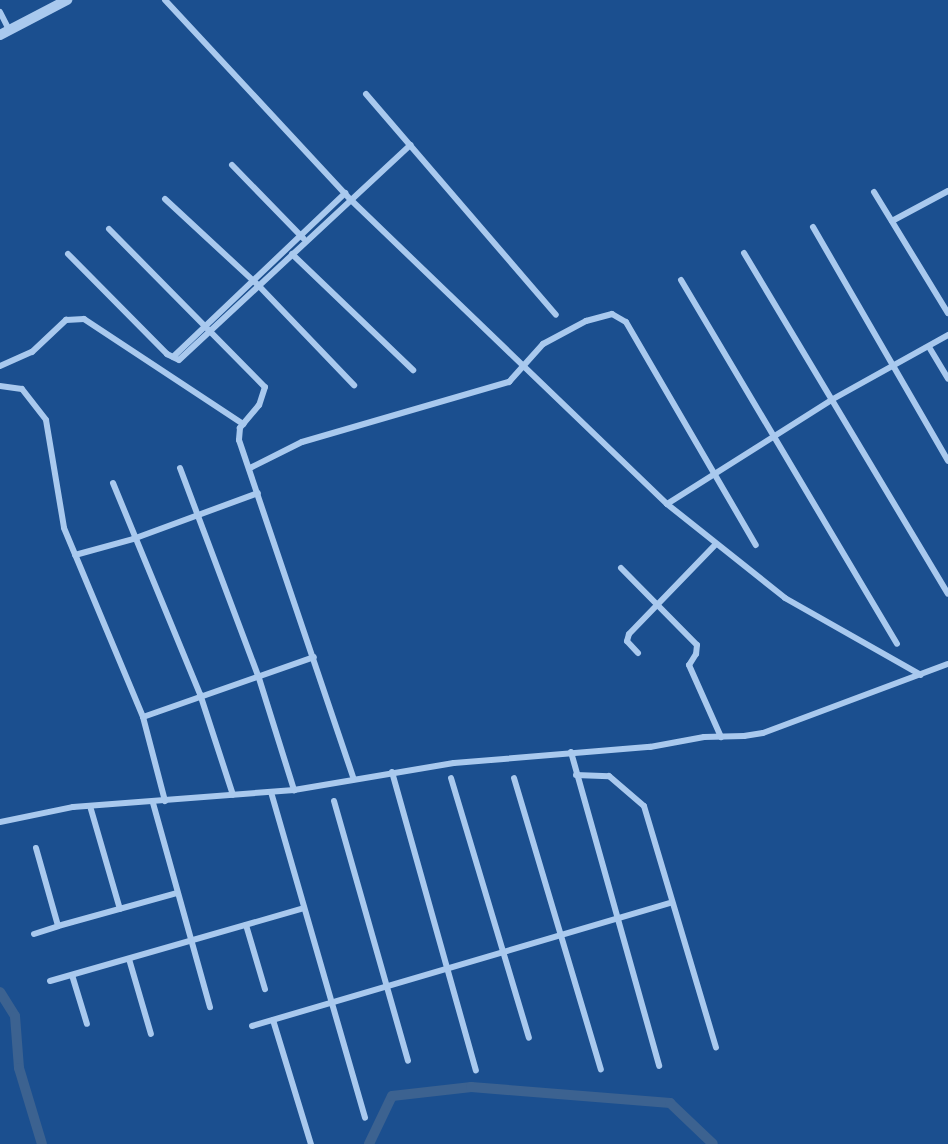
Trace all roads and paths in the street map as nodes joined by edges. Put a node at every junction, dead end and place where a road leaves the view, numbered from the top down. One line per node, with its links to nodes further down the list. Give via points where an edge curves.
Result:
1 (67, 0): 4 (street)
2 (165, 0): 10 (street)
3 (0, 12): 4 (street)
4 (4, 33)
5 (366, 94): 6 (street)
6 (410, 145): 12 (street); 23 (street)
7 (232, 165): 16 (street)
8 (948, 191): 13 (street)
9 (874, 192): 13 (street)
10 (345, 194): 12 (street); 16 (street)
11 (165, 199): 21 (street)
12 (351, 200): 16 (street); 27 (street)
13 (892, 221): 22 (street)
14 (813, 226): 29 (street)
15 (109, 229): 24 (street)
16 (303, 238): 19 (street); 21 (street)
17 (744, 253): 34 (street)
18 (68, 254): 24 (street, via 173,357 182,359)
19 (292, 254): 21 (street); 30 (street)
20 (681, 280): 36 (street)
21 (256, 283): 24 (street); 32 (street)
22 (948, 313)
23 (556, 315)
24 (210, 328): 35 (street, via 265,387 259,405)
25 (948, 335): 26 (street)
26 (929, 347): 29 (street); 31 (street)
27 (522, 363): 39 (street, via 509,382 302,442); 40 (street, via 543,344 586,321 620,316); 43 (street)
28 (0, 366): 35 (street, via 32,352 66,320 84,319)
29 (894, 366): 34 (street); 37 (street)
30 (413, 370)
31 (948, 379)
32 (354, 385)
33 (0, 386): 48 (street, via 22,389 46,420 64,528)
34 (833, 399): 36 (street); 50 (street)
35 (243, 424): 39 (street, via 239,440)
36 (774, 437): 40 (street); 52 (street)
37 (948, 461)
38 (180, 468): 44 (street)
39 (250, 468): 42 (street)
40 (714, 473): 43 (street); 47 (street)
41 (113, 483): 45 (street)
42 (258, 493): 44 (street); 54 (street)
43 (667, 504): 46 (street)
44 (198, 515): 45 (street); 56 (street)
45 (133, 539): 48 (street); 58 (street)
46 (715, 544): 51 (street); 57 (street, via 784,598)
47 (756, 545)
48 (75, 555): 59 (street)
49 (621, 568): 51 (street)
50 (948, 594)
51 (659, 605): 53 (street, via 627,638); 60 (street, via 697,645 689,665)
52 (897, 644)
53 (638, 653)
54 (314, 657): 56 (street); 66 (street)
55 (948, 664): 57 (street)
56 (258, 675): 58 (street); 67 (street)
57 (921, 675): 60 (street, via 763,733)
58 (200, 694): 59 (street); 69 (street)
59 (143, 717): 70 (street)
60 (721, 737): 61 (street)
61 (571, 752): 62 (street); 63 (street)
62 (392, 772): 66 (street); 88 (street)
63 (576, 775): 77 (street, via 609,776 644,806); 80 (street)
64 (451, 778): 86 (street)
65 (513, 778): 84 (street)
66 (354, 779): 67 (street)
67 (294, 790): 68 (street)
68 (271, 792): 69 (street); 78 (street)
69 (233, 795): 70 (street)
70 (165, 801): 72 (street)
71 (334, 801): 92 (street)
72 (153, 803): 73 (street); 76 (street)
73 (90, 806): 74 (street, via 37,812); 79 (street)
74 (0, 822)
75 (36, 848): 82 (street)
76 (177, 893): 79 (street); 85 (street)
77 (670, 903): 80 (street); 100 (street)
78 (304, 908): 81 (street); 93 (street)
79 (120, 909): 82 (street)
80 (615, 918): 84 (street); 102 (street)
81 (246, 925): 85 (street); 91 (street)
82 (58, 926): 83 (street)
83 (34, 934)
84 (561, 934): 86 (street); 103 (street)
85 (191, 940): 87 (street); 94 (street)
86 (505, 953): 88 (street); 99 (street)
87 (129, 959): 89 (street); 98 (street)
88 (447, 969): 92 (street); 104 (street)
89 (72, 975): 90 (street); 96 (street)
90 (50, 981)
91 (265, 989)
92 (387, 989): 93 (street); 101 (street)
93 (330, 1004): 95 (street); 105 (street)
94 (210, 1007)
95 (273, 1020): 97 (street); 106 (street)
96 (87, 1024)
97 (252, 1026)
98 (150, 1034)
99 (529, 1038)
100 (716, 1047)
101 (408, 1061)
102 (658, 1066)
103 (601, 1069)
104 (476, 1070)
105 (365, 1118)
106 (311, 1144)

